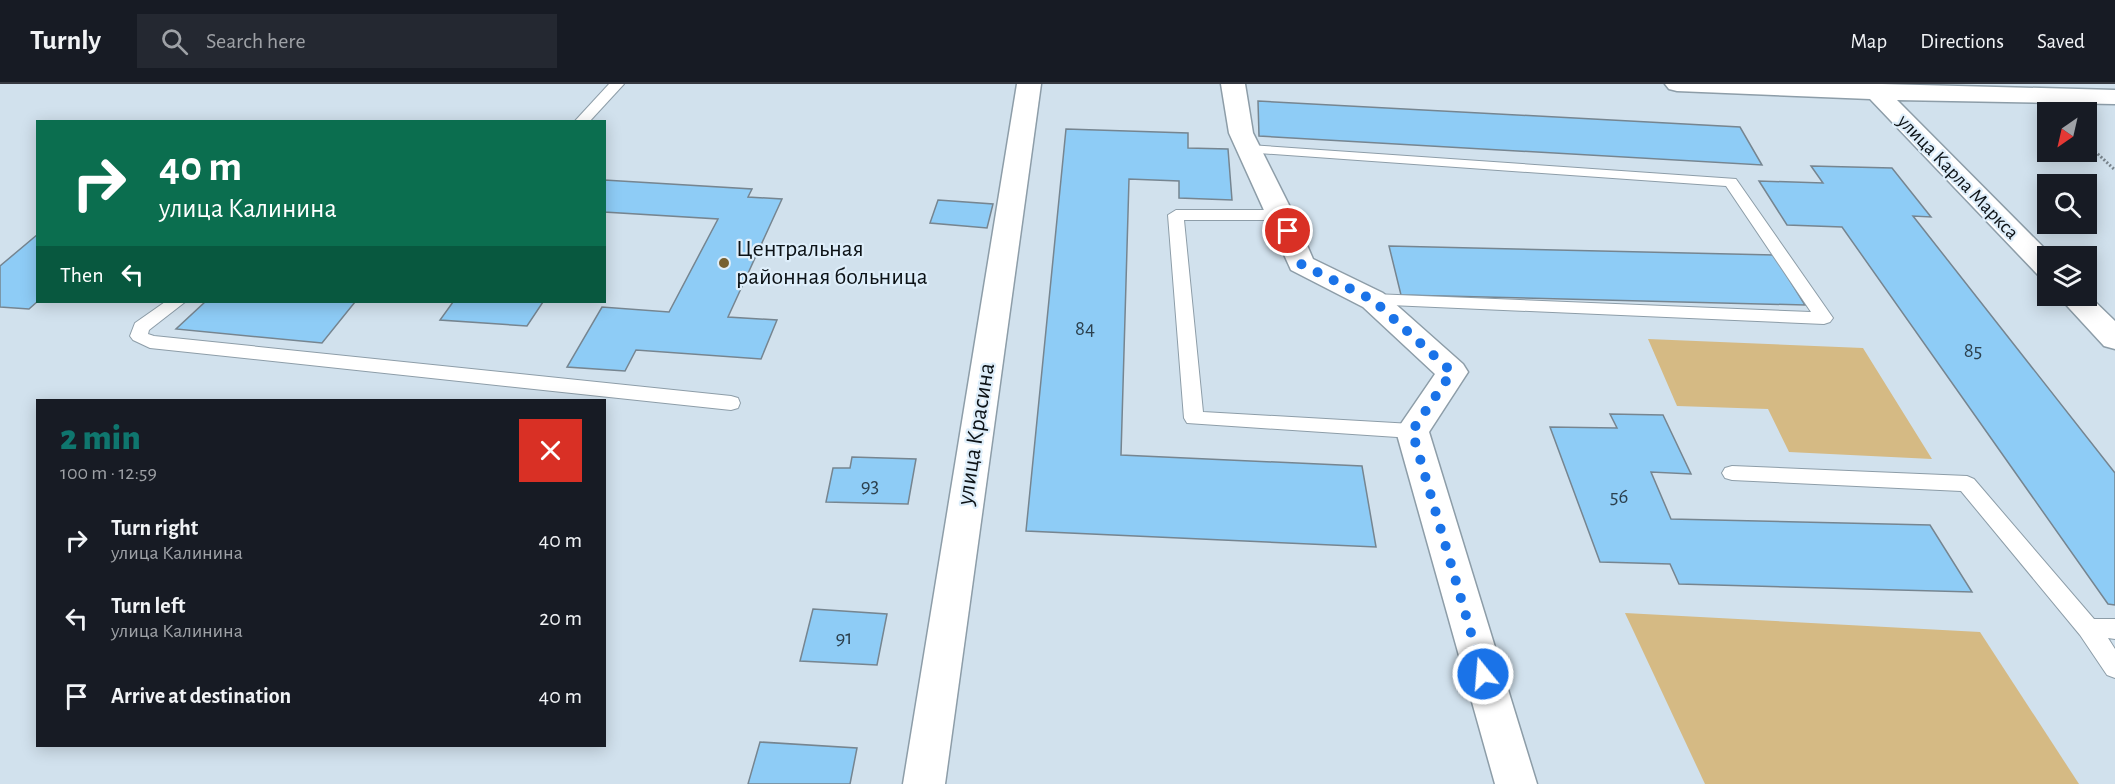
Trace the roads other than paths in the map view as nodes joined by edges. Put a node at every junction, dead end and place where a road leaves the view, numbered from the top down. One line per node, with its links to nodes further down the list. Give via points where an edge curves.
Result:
1 (616, 84): 8 (lane)
2 (1029, 84): 22 (street, улица Красина)
3 (1233, 84): 9 (street, via 1241,133)
4 (1677, 84): 5 (street)
5 (1733, 85): 6 (street)
6 (1873, 88): 7 (street); 11 (street, улица Карла Маркса)
7 (2115, 97)
8 (583, 120)
9 (1249, 149): 10 (street); 12 (lane, via 1731,182 1824,318)
10 (1281, 215): 12 (street, via 1301,264); 17 (lane, via 1176,215 1194,418)
11 (2037, 258)
12 (1373, 300): 17 (street, via 1452,372)
13 (175, 303): 16 (lane, via 141,327 140,336 150,342)
14 (2083, 306): 15 (street)
15 (2115, 339)
16 (731, 403)
17 (1412, 431): 23 (street)
18 (1732, 473): 19 (lane, via 1967,484)
19 (2088, 628): 20 (lane); 21 (lane)
20 (2115, 629)
21 (2115, 668)
22 (924, 784)
23 (1515, 784)

